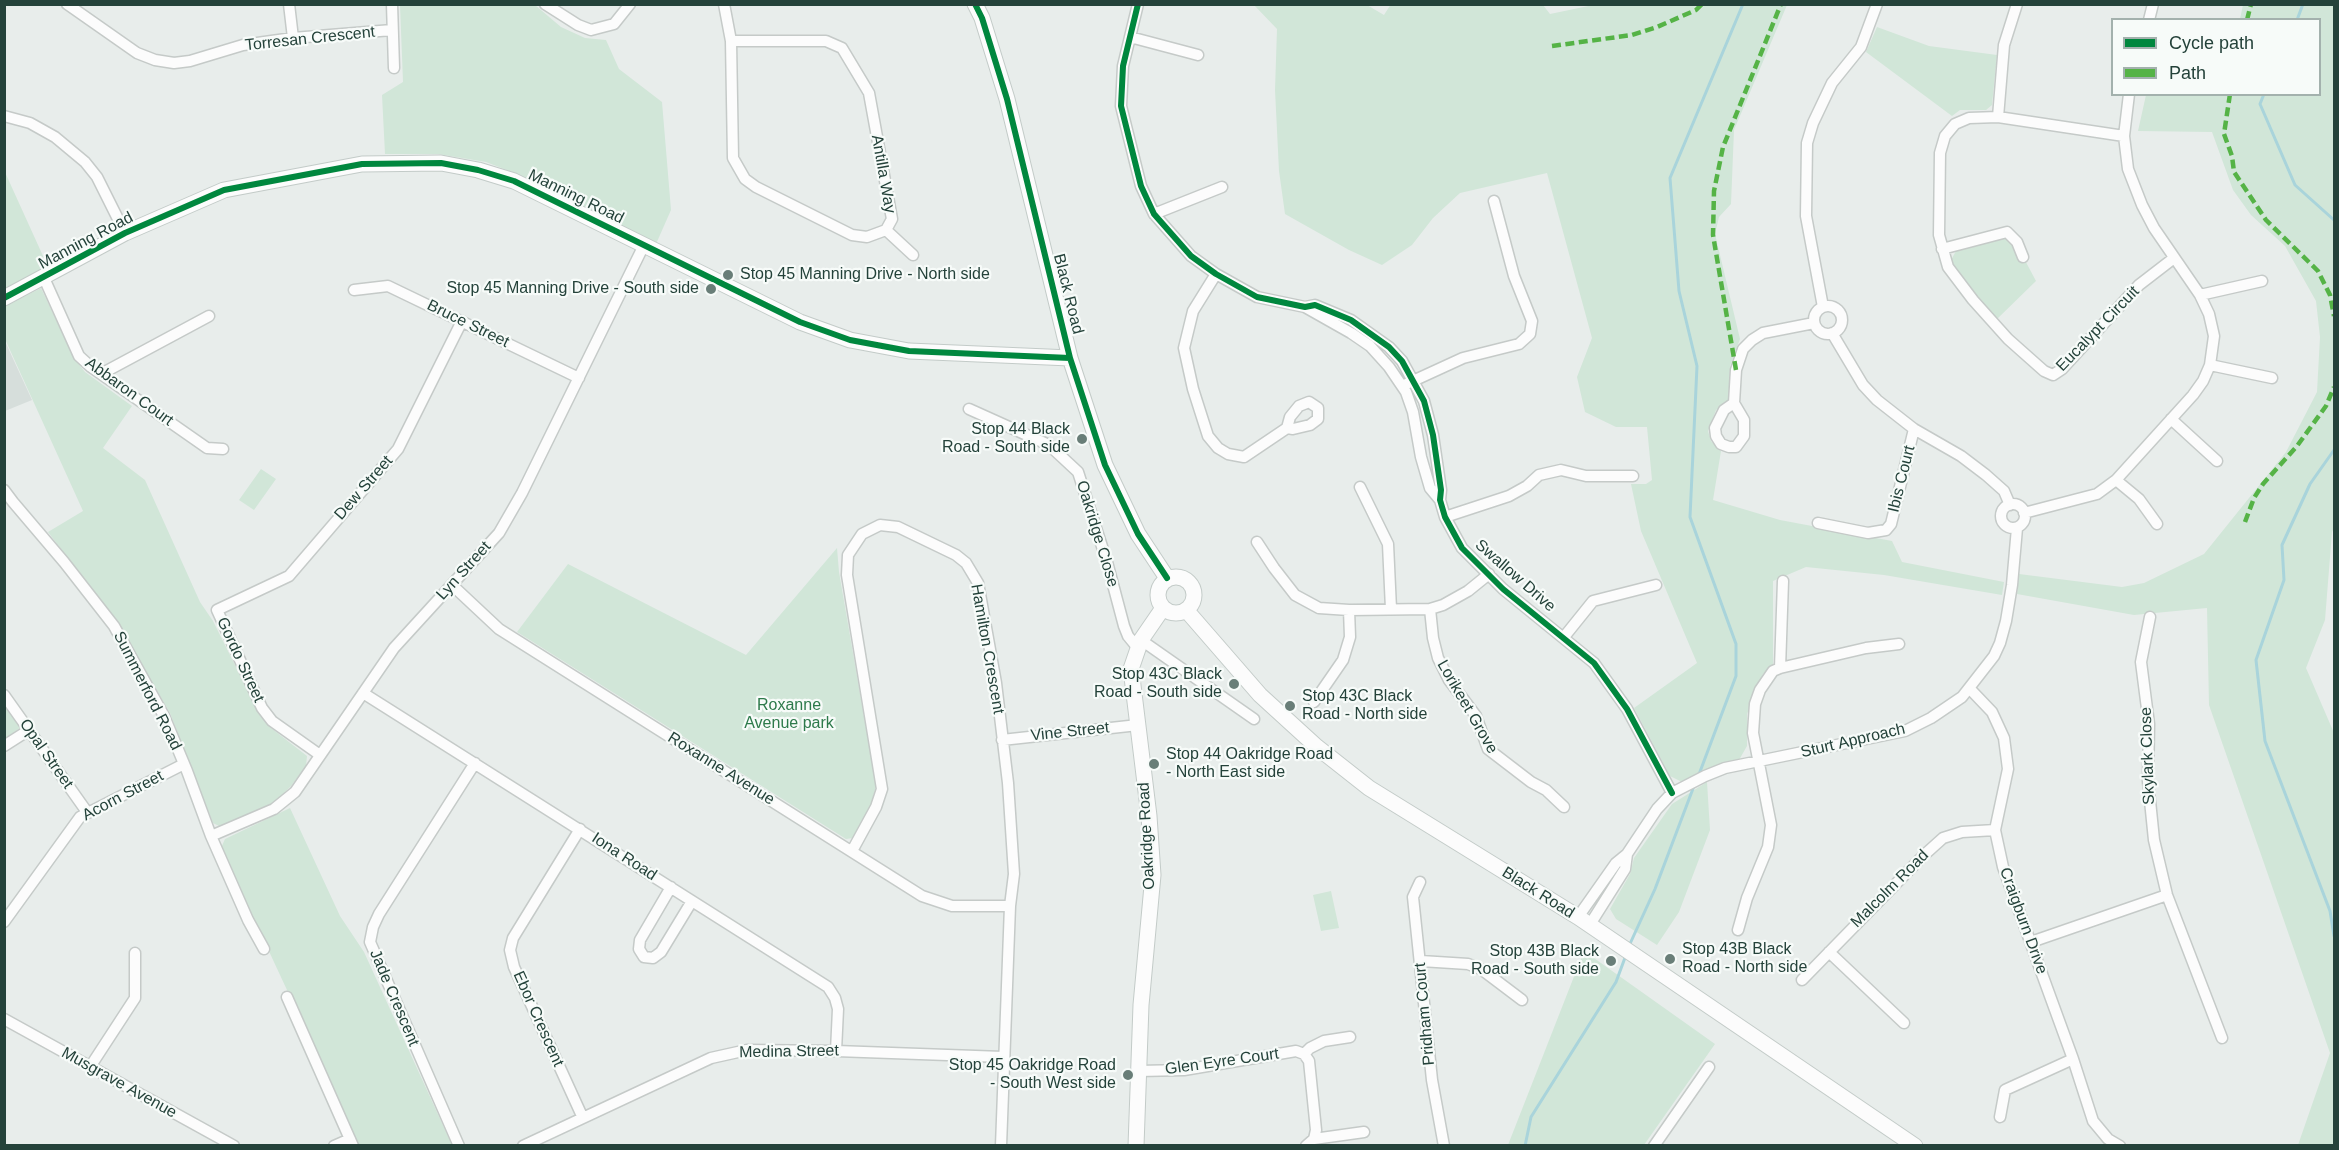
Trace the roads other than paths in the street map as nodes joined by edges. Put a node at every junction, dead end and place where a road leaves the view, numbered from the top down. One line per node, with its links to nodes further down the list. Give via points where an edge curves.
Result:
1 (67, 4): 13 (street, Torresan Crescent, via 137,53 174,63 243,45)
2 (289, 4): 13 (street)
3 (392, 4): 11 (street)
4 (545, 4): 5 (street, via 591,30 614,24)
5 (630, 4)
6 (724, 4): 14 (street, Antilla Way)
7 (975, 4): 43 (street, Black Road, via 1007,99)
8 (1138, 4): 12 (street, Swallow Drive)
9 (1877, 4): 38 (street, via 1861,47 1832,83 1807,143 1806,216)
10 (2017, 4): 19 (street, via 2004,45)
11 (392, 30): 13 (street, Torresan Crescent); 16 (street)
12 (1130, 37): 15 (street); 23 (street, Swallow Drive, via 1123,66 1121,106 1141,186)
13 (293, 38)
14 (731, 41): 24 (street, Antilla Way, via 733,158 745,179 852,235 867,237); 24 (street, Antilla Way, via 826,41 842,48 869,93 892,219)
15 (1198, 55)
16 (394, 68)
17 (2129, 96): 20 (street)
18 (4, 116): 25 (street, via 30,123 55,137 85,162 97,177)
19 (1998, 117): 20 (street, Eucalypt Circuit); 27 (street, Eucalypt Circuit, via 1969,118 1956,123 1945,136 1940,153)
20 (2124, 136): 30 (street, via 2128,169 2142,205)
21 (1222, 187): 23 (street)
22 (1494, 201): 48 (street, via 1514,276 1532,321 1530,334 1519,344 1463,358)
23 (1154, 214): 31 (street, Swallow Drive, via 1191,256)
24 (886, 230): 28 (street)
25 (125, 233): 26 (street, Manning Road, via 224,190 362,164 441,163 514,181); 32 (street, Manning Road)
26 (644, 245): 43 (street, Manning Road, via 800,322 850,340 909,351); 46 (street, Lyn Street)
27 (1942, 249): 29 (street, via 2007,232 2017,242); 30 (street, Eucalypt Circuit, via 1948,267 1973,300 2008,339 2053,375 2139,285)
28 (913, 255)
29 (2023, 257)
30 (2174, 258): 35 (street)
31 (1216, 274): 37 (street, Swallow Drive, via 1257,297); 53 (street, via 1193,311 1184,348 1208,436 1228,454 1244,457)
32 (44, 278): 36 (street, Manning Road); 45 (street, Abbaron Court, via 79,356)
33 (2262, 281): 35 (street)
34 (354, 290): 40 (street, Bruce Street, via 388,286)
35 (2200, 295): 44 (street, via 2210,314 2214,336)
36 (4, 298)
37 (1305, 307): 48 (street, Swallow Drive, via 1315,305 1361,326 1389,347); 49 (street, Swallow Drive, via 1370,346)
38 (1823, 307): 41 (street, via 1815,315); 42 (street, via 1836,309 1841,315 1841,324)
39 (209, 316): 45 (street)
40 (462, 321): 46 (street, Bruce Street); 77 (street, Dew Street, via 398,449 289,576)
41 (1814, 323): 42 (street, via 1819,331); 50 (street, via 1763,333 1747,344 1736,370)
42 (1832, 333): 54 (street, via 1863,385)
43 (1070, 358): 70 (street, Black Road, via 1105,465 1138,534)
44 (2210, 365): 47 (street); 52 (street, via 2203,381)
45 (101, 374): 55 (street, Abbaron Court, via 207,448)
46 (579, 378): 72 (street, Lyn Street, via 500,532)
47 (2272, 378)
48 (1414, 380): 49 (street); 61 (street, Swallow Drive, via 1433,435)
49 (1402, 386): 61 (street, Swallow Drive, via 1413,411 1430,488)
50 (1734, 403)
51 (969, 409): 82 (street, Oakridge Close, via 1049,445 1078,472 1124,626 1128,636)
52 (2171, 419): 56 (street); 58 (street)
53 (1287, 428)
54 (1914, 429): 62 (street, via 1986,475 2004,491); 65 (street, Ibis Court, via 1891,524 1886,530 1868,533)
55 (223, 449)
56 (2217, 460)
57 (1633, 476): 64 (street, via 1586,476 1561,470 1539,476 1509,496)
58 (2116, 480): 63 (street, via 2097,494); 66 (street, via 2139,500)
59 (1360, 487): 75 (street, via 1388,544)
60 (4, 490): 97 (street, Summerford Road, via 114,626 164,716)
61 (1440, 500): 64 (street, Swallow Drive)
62 (2010, 505): 63 (street, via 2020,507); 67 (street, via 2003,509 2001,520 2006,526)
63 (2024, 513): 67 (street)
64 (1445, 517): 69 (street, Swallow Drive, via 1462,548)
65 (1818, 523)
66 (2157, 524)
67 (2017, 528): 85 (street, Sturt Approach, via 2000,643)
68 (1257, 542): 79 (street, via 1295,595 1319,608)
69 (1489, 574): 76 (street, via 1468,591); 81 (street, Swallow Drive)
70 (1167, 578): 74 (street, via 1159,588 1158,601); 78 (street, via 1188,580 1194,589 1195,600)
71 (1783, 581): 84 (street)
72 (452, 585): 86 (street, Lyn Street, via 394,648); 104 (street, Roxanne Avenue, via 499,629)
73 (1656, 585): 81 (street, via 1593,601)
74 (1163, 608): 78 (street, via 1180,614); 82 (street, Oakridge Road)
75 (1391, 609): 76 (street); 79 (street)
76 (1430, 609): 99 (street, Lorikeet Grove, via 1438,658 1476,716 1488,749)
77 (217, 610): 94 (street, Gordo Street, via 262,708 272,721)
78 (1187, 610): 111 (street, Black Road, via 1260,695 1369,788)
79 (1349, 610): 88 (street, via 1350,637 1343,660)
80 (2150, 617): 107 (street, Skylark Close, via 2141,662 2149,724 2148,781 2154,840)
81 (1564, 637): 98 (street, Swallow Drive, via 1594,663 1627,709)
82 (1139, 643): 89 (street); 90 (street, Oakridge Road, via 1131,669)
83 (1899, 644): 84 (street)
84 (1780, 668): 95 (street, via 1768,678 1755,704 1753,733)
85 (1970, 689): 95 (street, Sturt Approach, via 1931,718 1905,731); 102 (street, Craigburn Drive, via 1992,712 2004,738 2008,769)
86 (363, 693): 94 (street, Lyn Street); 96 (street, Iona Road)
87 (4, 695): 91 (street, Opal Street)
88 (1314, 702)
89 (1254, 719)
90 (1138, 725): 92 (street, Vine Street); 131 (street, Oakridge Road, via 1153,875)
91 (29, 730): 93 (street); 100 (street, Opal Street)
92 (1002, 740): 104 (street, Hamilton Crescent, via 978,583 966,563 898,527 880,525 862,534 848,555 847,575 882,789); 109 (street, Hamilton Crescent, via 1014,874)
93 (4, 746)
94 (320, 755): 103 (street, Lyn Street, via 295,792 274,809)
95 (1758, 762): 98 (street, Sturt Approach, via 1725,768); 112 (street, via 1771,825 1768,847)
96 (475, 763): 101 (street, Iona Road); 139 (street, Jade Crescent, via 379,914 370,942)
97 (184, 764): 100 (street, Acorn Street); 103 (street, Summerford Road)
98 (1672, 793): 111 (street, Sturt Approach, via 1627,854 1616,862)
99 (1564, 807)
100 (87, 812): 110 (street, Acorn Street, via 80,816)
101 (580, 829): 106 (street, Iona Road); 132 (street, Ebor Crescent, via 513,938 510,950 514,967)
102 (1995, 830): 113 (street, Craigburn Drive, via 2003,867); 115 (street, Malcolm Road, via 1962,832 1943,838)
103 (211, 836): 114 (street, Summerford Road)
104 (852, 850): 109 (street, Roxanne Avenue, via 922,896 951,906)
105 (1420, 882): 117 (street, Pridham Court, via 1413,897)
106 (671, 887): 108 (street, Iona Road); 108 (street, via 640,940 639,949 644,957 652,958 661,952)
107 (2167, 895): 113 (street); 124 (street, Skylark Close)
108 (692, 901): 125 (street, Iona Road, via 828,987 838,1010)
109 (1010, 906): 127 (street, Hamilton Crescent)
110 (6, 915)
111 (1583, 922): 145 (street, Black Road)
112 (1738, 930)
113 (2031, 942): 128 (street, Craigburn Drive)
114 (264, 949)
115 (1829, 952): 118 (street, Malcolm Road); 122 (street)
116 (135, 953): 129 (street, via 135,998)
117 (1420, 961): 120 (street, via 1468,964 1481,969); 143 (street, Pridham Court, via 1432,1080)
118 (1802, 980)
119 (287, 997): 135 (street)
120 (1522, 1000)
121 (4, 1019): 129 (street, Musgrave Avenue)
122 (1904, 1023)
123 (1350, 1037): 126 (street, Glen Eyre Court, via 1324,1041)
124 (2222, 1038)
125 (836, 1051): 127 (street, Medina Street); 132 (street, Medina Street, via 747,1050 711,1058)
126 (1304, 1054): 131 (street, Glen Eyre Court, via 1296,1051 1184,1070); 136 (street, via 1309,1061 1316,1130)
127 (1003, 1057): 141 (street, Hamilton Crescent)
128 (2073, 1059): 133 (street, via 2005,1090); 146 (street, Craigburn Drive, via 2093,1121 2108,1139)
129 (90, 1067): 137 (street, Musgrave Avenue)
130 (1709, 1067): 144 (street)
131 (1139, 1071): 142 (street, Oakridge Road)
132 (582, 1116): 140 (street, Medina Street)
133 (2001, 1117)
134 (1364, 1132): 136 (street)
135 (351, 1142): 138 (street)
136 (1310, 1142)
137 (234, 1146)
138 (334, 1146)
139 (459, 1146)
140 (523, 1146)
141 (1001, 1146)
142 (1136, 1146)
143 (1444, 1146)
144 (1654, 1146)
145 (1915, 1146)
146 (2120, 1146)

